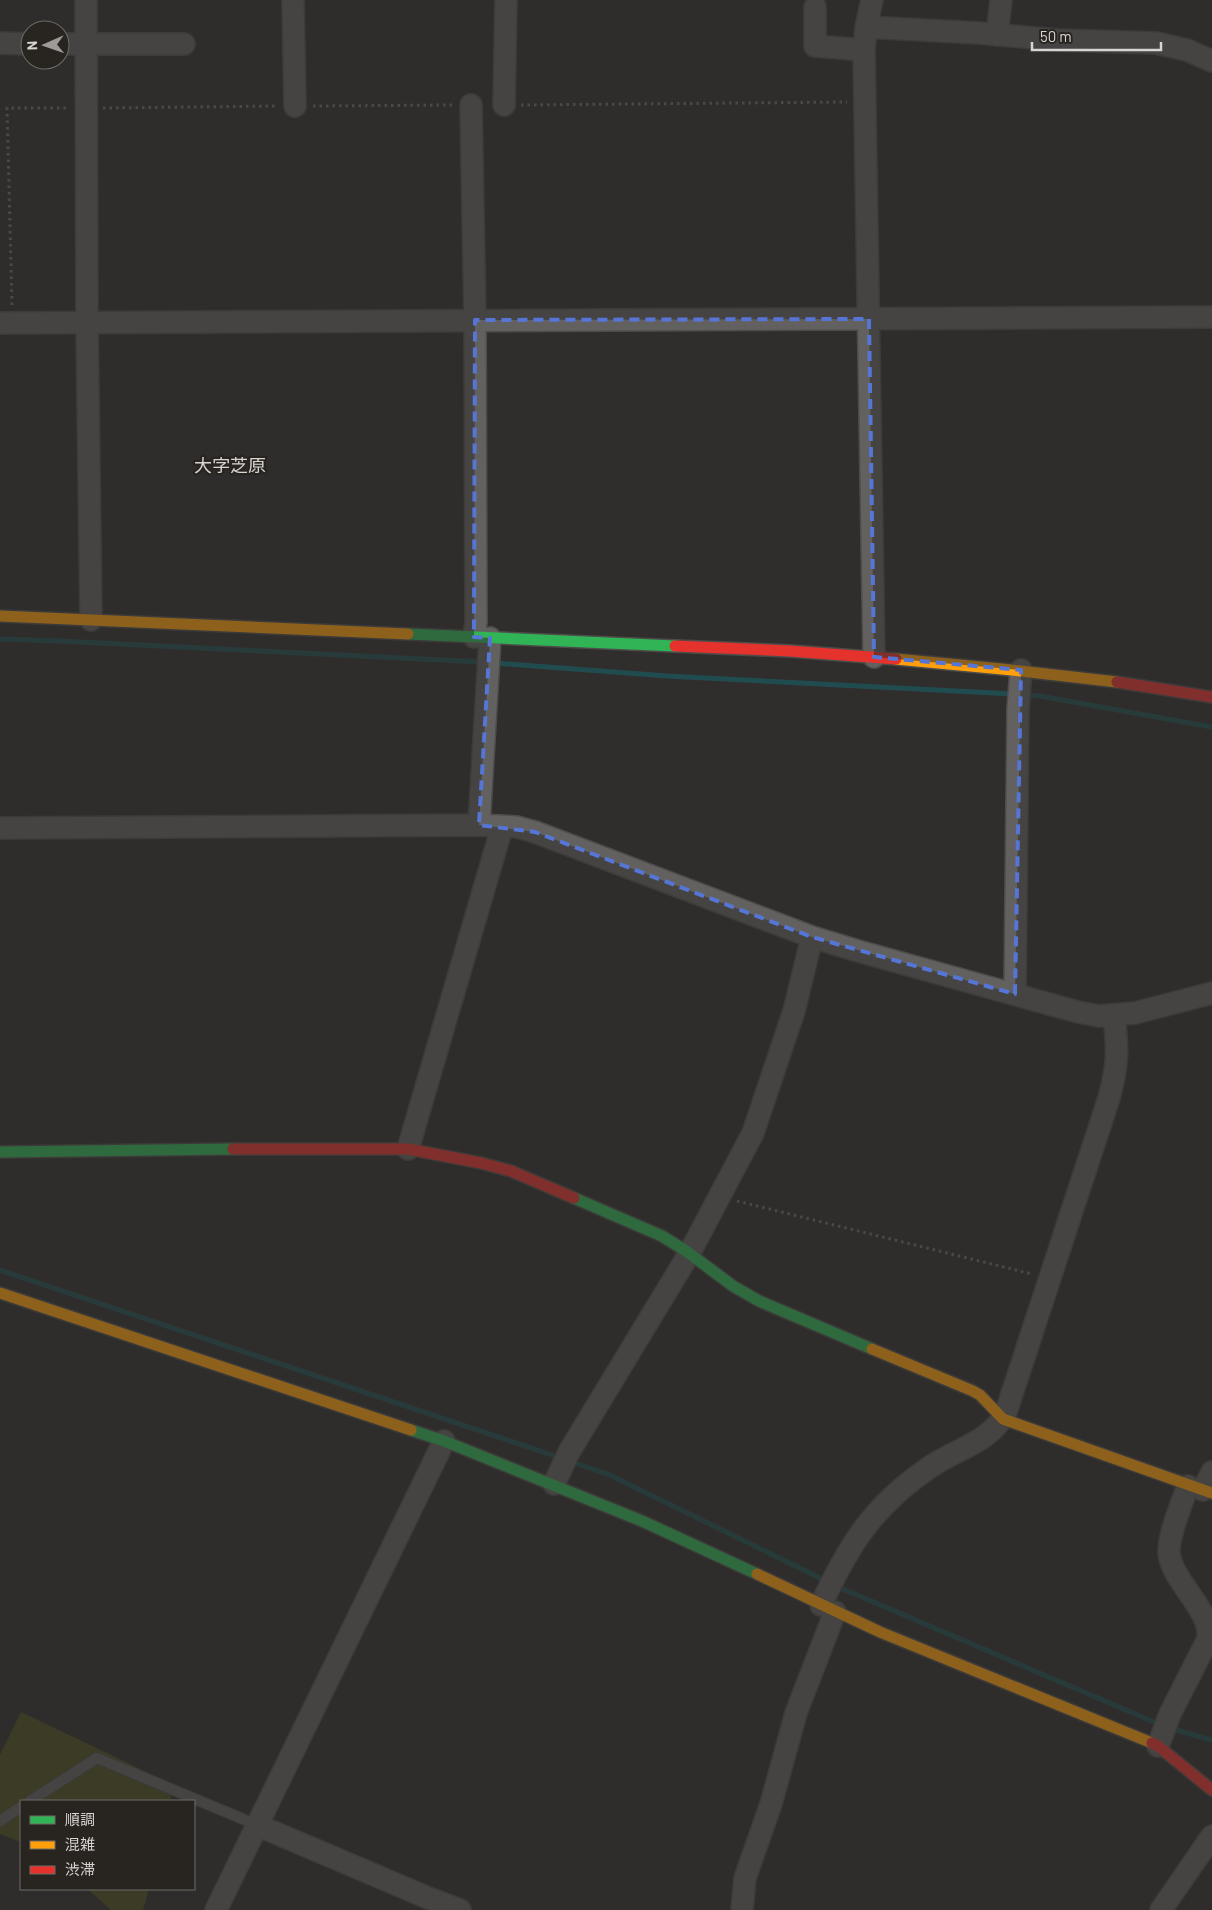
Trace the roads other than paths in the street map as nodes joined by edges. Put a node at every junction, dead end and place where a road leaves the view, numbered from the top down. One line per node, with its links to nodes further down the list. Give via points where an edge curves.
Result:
1 (86, 0): 13 (street)
2 (294, 0): 18 (street)
3 (506, 0): 17 (street)
4 (872, 0): 7 (street)
5 (1001, 0): 8 (street)
6 (815, 7): 14 (street, via 815,46)
7 (866, 27): 8 (street); 14 (street)
8 (997, 34): 15 (street, via 1156,43 1187,50)
9 (0, 43): 10 (street)
10 (20, 44)
11 (70, 44): 13 (street)
12 (184, 44): 13 (street)
13 (86, 45): 22 (street)
14 (864, 50): 20 (street)
15 (1212, 62)
16 (471, 105): 21 (street)
17 (504, 105)
18 (295, 106)
19 (1212, 317): 20 (street)
20 (870, 319): 21 (street); 27 (street)
21 (475, 320): 22 (street); 26 (street, via 476,622)
22 (87, 322): 23 (street); 25 (street)
23 (6, 323)
24 (0, 616): 25 (street)
25 (91, 620): 26 (street)
26 (482, 638): 27 (street); 30 (street, via 488,669)
27 (874, 657): 28 (street)
28 (1019, 689): 29 (street, via 1116,681); 35 (street)
29 (1212, 697)
30 (478, 825): 31 (street); 32 (street)
31 (502, 826): 33 (street, via 535,832); 37 (street)
32 (0, 828)
33 (812, 937): 35 (street); 39 (street, via 794,1011 753,1133)
34 (1212, 993): 36 (street)
35 (1015, 994): 36 (street, via 1078,1012)
36 (1114, 1016): 41 (street, via 1118,1048 1109,1098)
37 (408, 1150): 38 (street); 39 (street, via 511,1170 662,1236)
38 (0, 1152)
39 (689, 1254): 41 (street, via 727,1283 759,1301 973,1391); 43 (street, via 569,1452)
40 (0, 1293): 42 (street)
41 (1003, 1419): 44 (street); 45 (street, via 987,1436 930,1466 878,1510 855,1539 837,1572)
42 (444, 1440): 43 (street); 51 (street)
43 (556, 1479): 45 (street, via 650,1525)
44 (1204, 1485): 46 (street, via 1170,1541 1169,1553 1172,1565 1205,1618 1210,1632)
45 (827, 1603): 46 (street, via 880,1632 1139,1737); 53 (street, via 771,1804 745,1878)
46 (1159, 1742): 47 (street)
47 (1212, 1790)
48 (32, 1800): 51 (lane, via 96,1758)
49 (20, 1808): 50 (lane)
50 (0, 1821)
51 (257, 1825): 54 (street); 55 (street)
52 (1212, 1836): 56 (street)
53 (749, 1908)
54 (216, 1910)
55 (460, 1910)
56 (1161, 1910)

